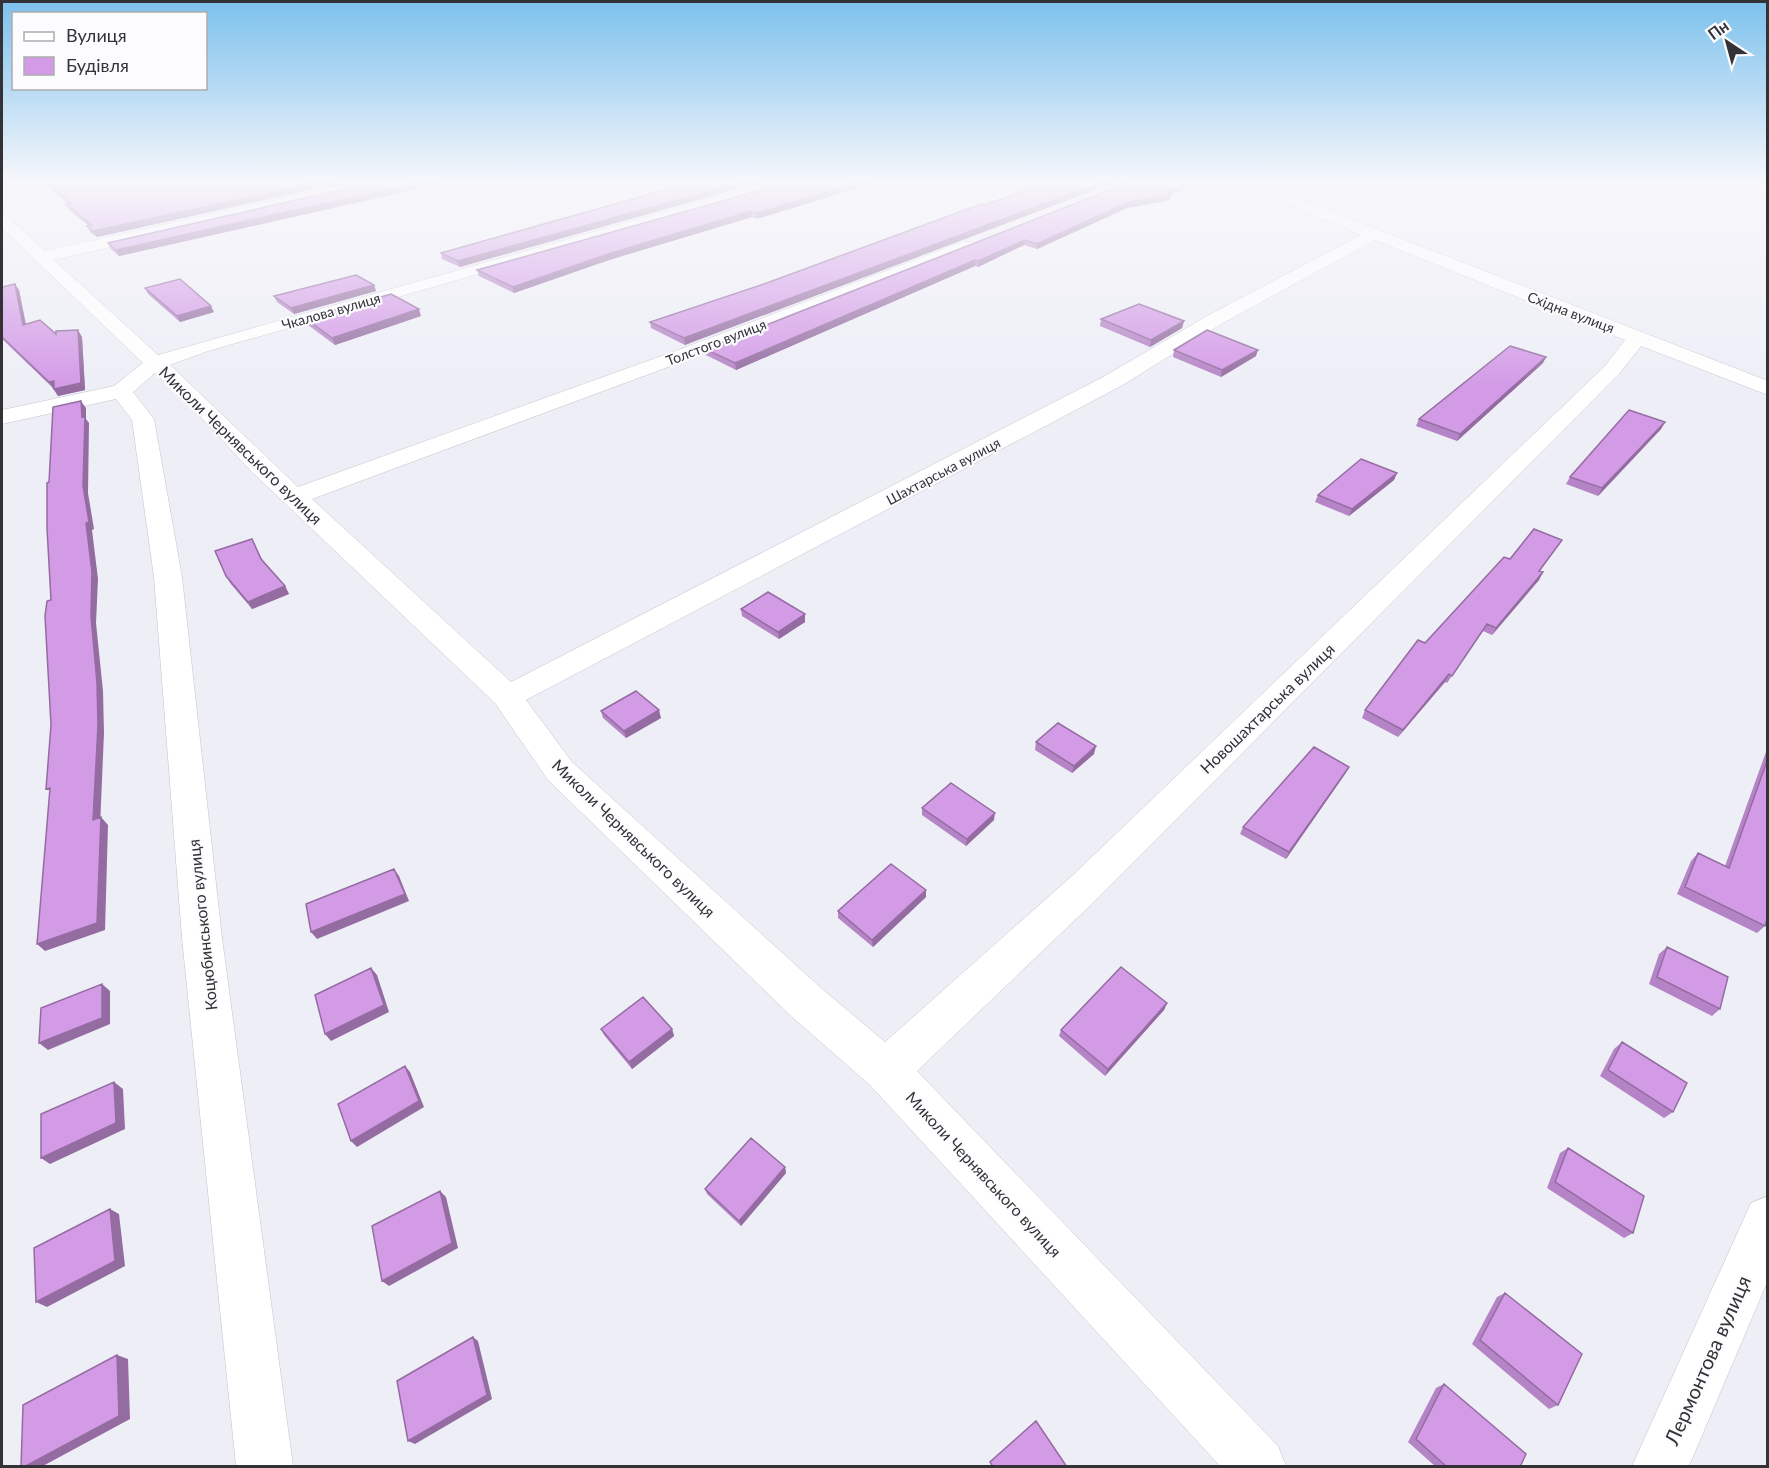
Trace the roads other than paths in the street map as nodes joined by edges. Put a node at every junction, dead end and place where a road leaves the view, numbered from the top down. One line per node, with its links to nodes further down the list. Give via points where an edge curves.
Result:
1 (36, 251): 7 (street, Миколи Чернявського вулиця)
2 (72, 251): 7 (street)
3 (543, 251): 9 (street, Чкалова вулиця)
4 (957, 251): 13 (street, Толстого вулиця)
5 (1344, 251): 14 (street, Шахтарська вулиця, via 1214,320 1113,381)
6 (1413, 251): 8 (street, Східна вулиця)
7 (43, 257): 9 (street, Миколи Чернявського вулиця)
8 (1637, 337): 10 (street, Східна вулиця); 15 (street, Новошахтарська вулиця, via 1603,378 1120,852)
9 (155, 363): 11 (street); 13 (street, Миколи Чернявського вулиця)
10 (1767, 389)
11 (121, 391): 12 (street); 17 (street, Коцюбинського вулиця, via 143,419 168,577 202,938)
12 (2, 417)
13 (295, 497): 14 (street, Миколи Чернявського вулиця)
14 (506, 695): 15 (street, Миколи Чернявського вулиця, via 560,771 806,1002)
15 (886, 1070): 18 (street, Миколи Чернявського вулиця)
16 (1767, 1220): 19 (street, Лермонтова вулиця)
17 (264, 1467)
18 (1258, 1467)
19 (1660, 1467)

